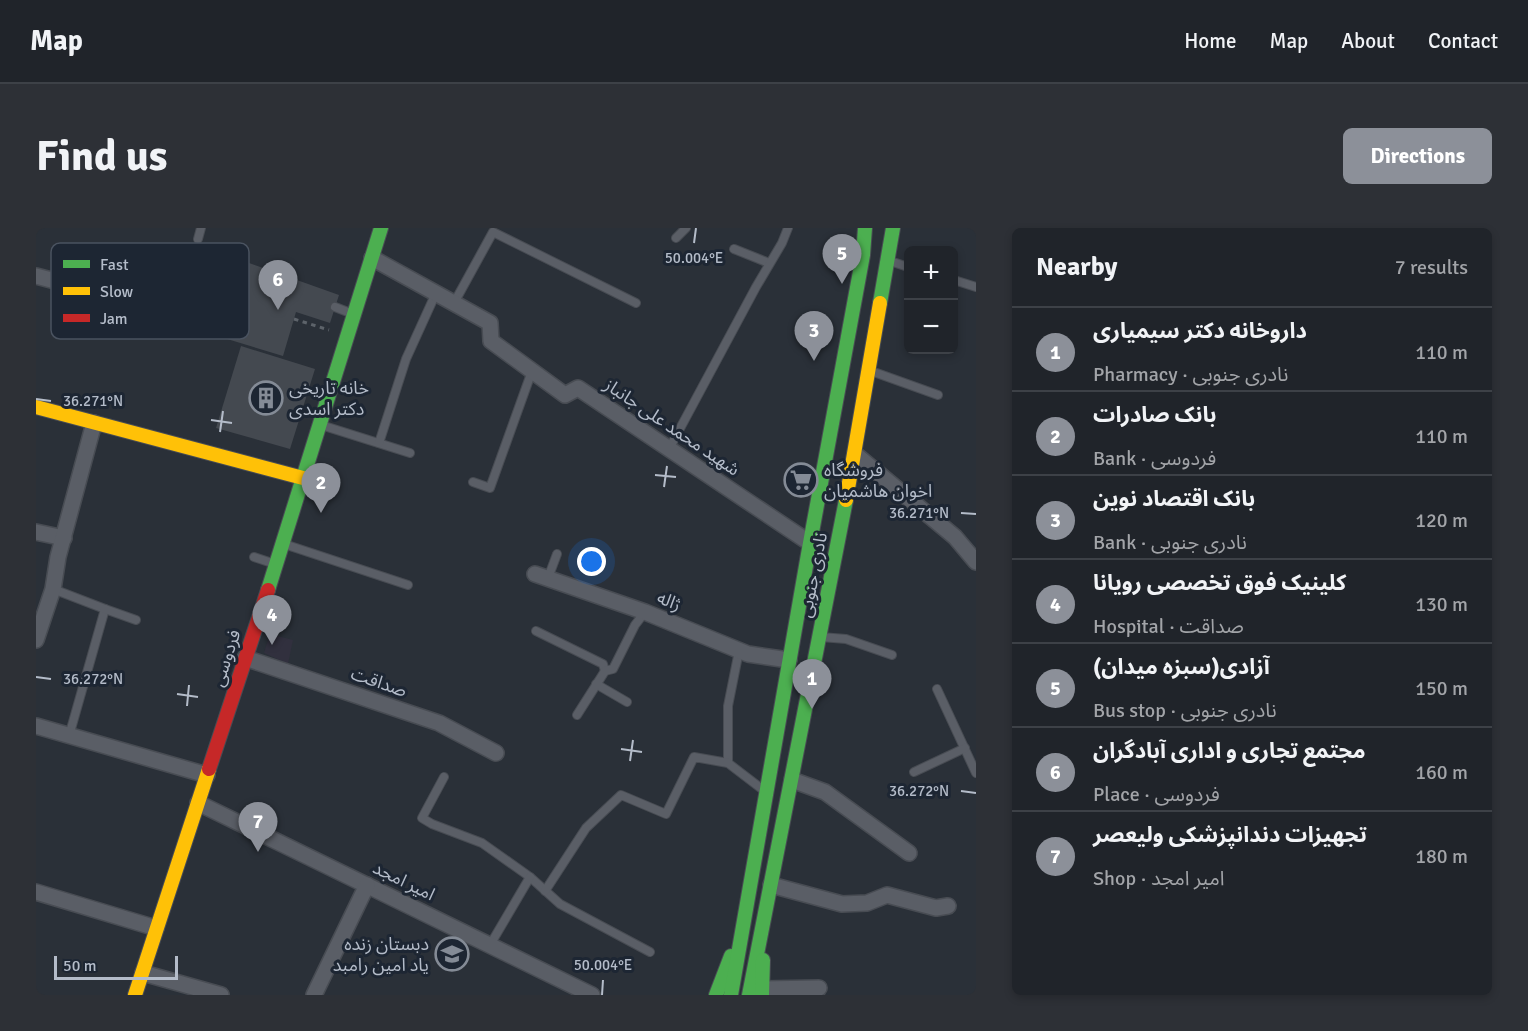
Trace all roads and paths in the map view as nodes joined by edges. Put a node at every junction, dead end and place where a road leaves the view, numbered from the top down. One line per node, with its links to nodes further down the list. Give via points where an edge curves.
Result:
1 (201, 228): 8 (lane)
2 (381, 228): 10 (main road, فردوسی)
3 (686, 228): 7 (lane)
4 (788, 228): 12 (lane)
5 (865, 228): 39 (main road, نادری جنوبی)
6 (893, 228): 11 (main road, نادری جنوبی)
7 (676, 238)
8 (198, 239)
9 (734, 249): 12 (lane)
10 (372, 258): 18 (street, شهید محمد علی جانباز); 22 (main road, فردوسی)
11 (889, 261): 13 (lane); 26 (main road, نادری جنوبی)
12 (769, 263): 32 (lane)
13 (904, 266)
14 (36, 276): 15 (street)
15 (51, 280)
16 (958, 281): 17 (lane)
17 (976, 287)
18 (436, 293): 19 (street, شهید محمد علی جانباز); 31 (lane, via 406,359)
19 (454, 303): 20 (lane, via 493,232); 25 (street, شهید محمد علی جانباز, via 490,323 491,341)
20 (636, 303)
21 (335, 307): 22 (lane)
22 (355, 314): 24 (main road, فردوسی)
23 (294, 319): 24 (path)
24 (347, 336): 30 (main road, فردوسی)
25 (532, 371): 32 (street, شهید محمد علی جانباز, via 565,395 578,388); 36 (lane, via 489,488)
26 (869, 371): 27 (lane); 34 (main road, نادری جنوبی)
27 (938, 394)
28 (36, 407): 29 (main road)
29 (94, 423): 35 (main road, via 225,461); 38 (street)
30 (320, 424): 31 (lane); 35 (main road, فردوسی)
31 (380, 443): 33 (lane)
32 (669, 448): 39 (street, شهید محمد علی جانباز)
33 (410, 453)
34 (855, 454): 43 (street, via 956,537); 52 (main road, نادری جنوبی)
35 (303, 478): 40 (main road, فردوسی)
36 (473, 482)
37 (36, 532): 38 (street)
38 (64, 538): 47 (street)
39 (810, 543): 57 (main road, نادری جنوبی)
40 (283, 544): 44 (main road, فردوسی); 46 (lane)
41 (557, 554): 45 (lane)
42 (254, 557): 44 (lane)
43 (976, 561)
44 (276, 564): 56 (main road, فردوسی)
45 (541, 576): 49 (street, ژاله)
46 (408, 585)
47 (52, 589): 48 (lane); 53 (street)
48 (105, 609): 50 (lane); 64 (lane)
49 (645, 612): 54 (street, ژاله); 58 (lane, via 613,669)
50 (136, 620)
51 (536, 631): 58 (lane, via 603,664)
52 (819, 637): 55 (lane, via 846,639); 72 (main road, نادری جنوبی)
53 (36, 640)
54 (739, 651): 57 (street, ژاله); 67 (lane, via 728,706)
55 (892, 655)
56 (246, 657): 66 (street, صداقت, via 439,723); 70 (main road, فردوسی)
57 (789, 660): 73 (main road, نادری جنوبی)
58 (605, 671): 59 (lane)
59 (596, 684): 61 (lane); 62 (lane)
60 (937, 689): 65 (lane)
61 (627, 702)
62 (577, 715)
63 (36, 726): 64 (street)
64 (69, 736): 70 (street)
65 (970, 752): 68 (lane); 69 (lane)
66 (496, 753)
67 (728, 763): 73 (lane); 79 (lane, via 694,757 666,814 621,795 586,828)
68 (914, 772)
69 (976, 773)
70 (207, 776): 74 (main road, فردوسی)
71 (444, 777): 76 (lane, via 422,818 482,843)
72 (792, 780): 75 (street, via 825,792); 78 (main road, نادری جنوبی)
73 (766, 792): 83 (main road, نادری جنوبی)
74 (198, 803): 77 (street, امیر امجد); 82 (main road, فردوسی)
75 (909, 853)
76 (530, 877): 79 (lane); 84 (lane)
77 (367, 885): 84 (street, امیر امجد); 88 (street)
78 (771, 885): 81 (street, via 842,904 867,903 887,895 936,908); 89 (main road, نادری جنوبی)
79 (545, 891): 85 (lane, via 560,904)
80 (36, 892): 82 (street)
81 (948, 906)
82 (156, 928): 86 (main road, فردوسی)
83 (742, 928): 93 (main road, نادری جنوبی); 94 (main road, نادری جنوبی)
84 (490, 945): 92 (street, امیر امجد)
85 (650, 952)
86 (143, 973): 90 (main road, فردوسی); 91 (street)
87 (819, 988): 89 (street)
88 (319, 993)
89 (758, 993)
90 (135, 995)
91 (220, 995)
92 (592, 995)
93 (716, 995)
94 (731, 995)

